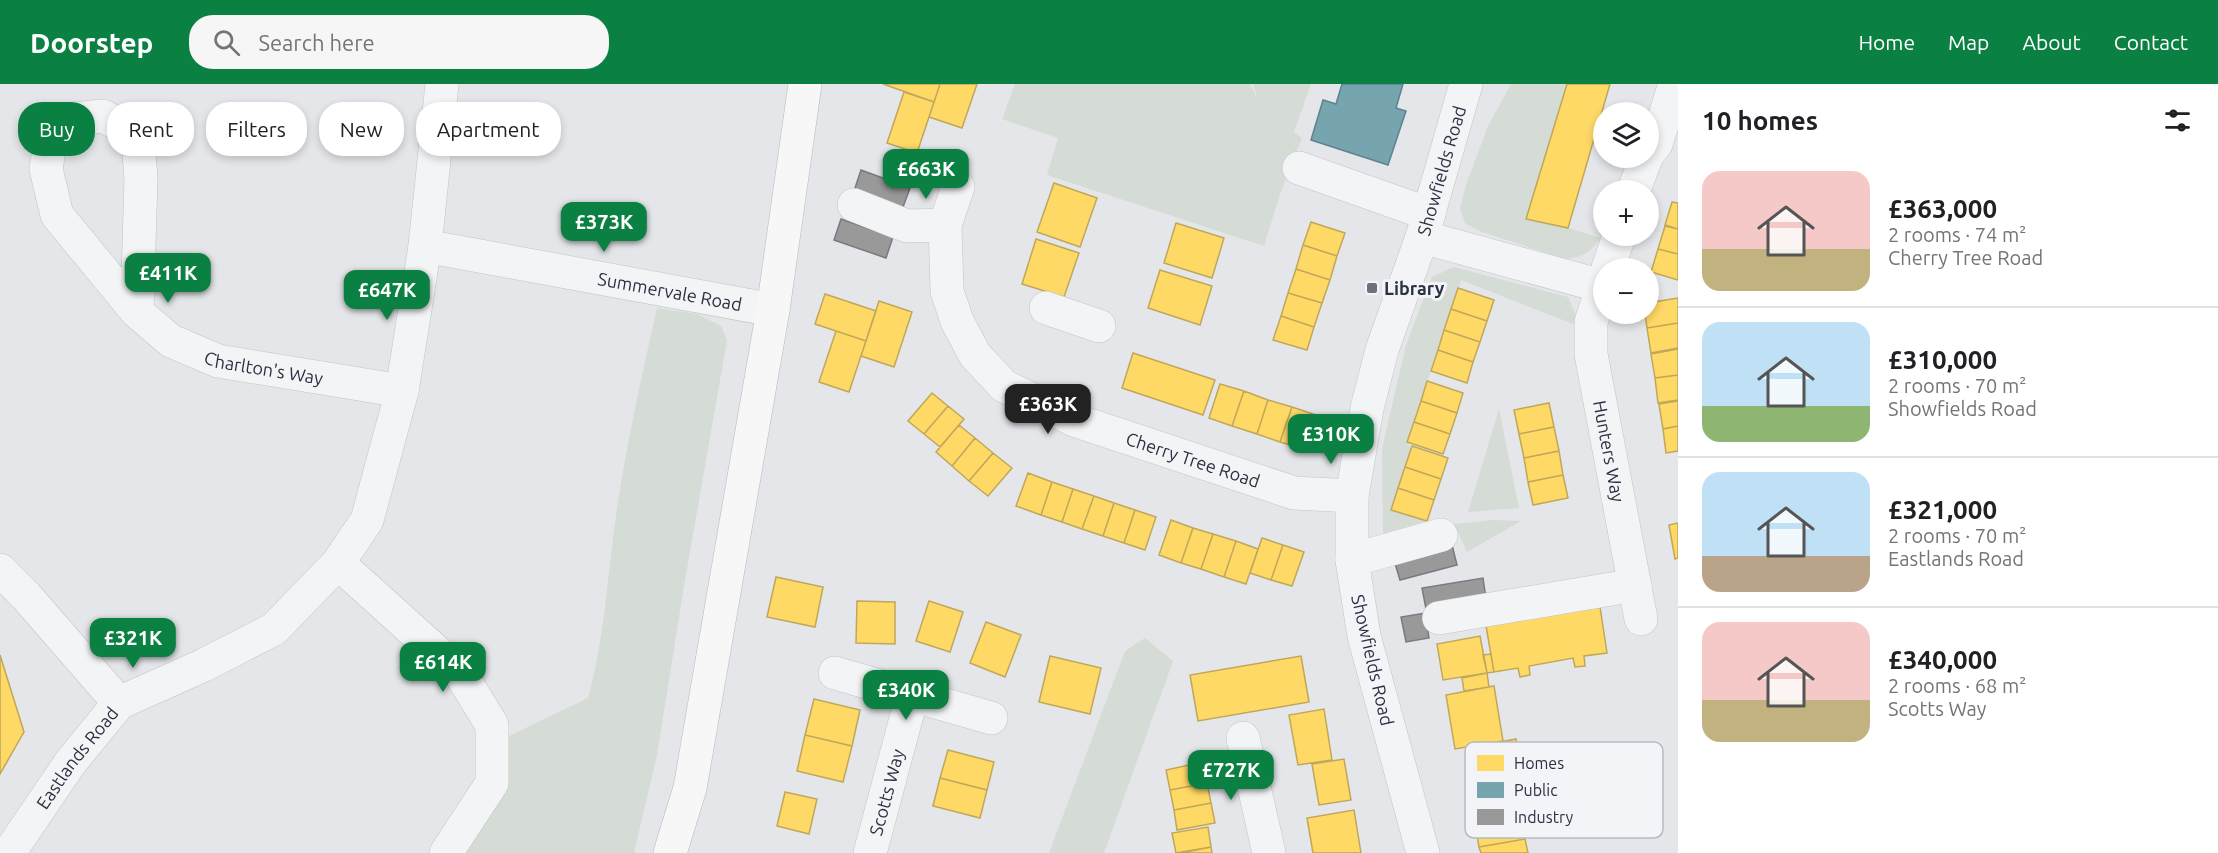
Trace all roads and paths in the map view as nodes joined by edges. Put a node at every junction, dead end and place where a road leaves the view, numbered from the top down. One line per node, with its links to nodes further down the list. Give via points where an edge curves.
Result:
1 (442, 84): 11 (street)
2 (805, 84): 14 (highway)
3 (1466, 84): 10 (street, Showfields Road)
4 (1675, 84): 5 (street)
5 (1659, 135)
6 (1299, 168): 10 (street)
7 (958, 187): 9 (street, Cherry Tree Road)
8 (854, 205): 9 (street, via 907,225)
9 (945, 225): 19 (street, Cherry Tree Road, via 947,291 957,321 975,355 1004,386 1074,420 1294,493)
10 (1425, 225): 12 (street); 19 (street, Showfields Road, via 1379,362)
11 (425, 246): 14 (street, Summervale Road); 18 (street)
12 (1593, 275)
13 (1046, 308): 17 (street)
14 (773, 310): 34 (highway, via 690,788)
15 (137, 312): 15 (street, Charlton's Way, via 57,215 46,169 51,137 74,119 103,116 122,126 138,142 141,178); 18 (street, Charlton's Way, via 171,340 218,361)
16 (1593, 316): 24 (street, Hunters Way, via 1591,354)
17 (1099, 326)
18 (402, 391): 22 (street, via 367,520)
19 (1352, 496): 21 (street, Showfields Road)
20 (1441, 535): 21 (street)
21 (1352, 560): 37 (street, Showfields Road, via 1364,636)
22 (338, 563): 29 (street, Eastlands Road, via 274,629); 33 (street, via 460,673 492,725 492,783)
23 (0, 570): 29 (street)
24 (1635, 585): 25 (street); 26 (street, Hunters Way)
25 (1439, 618)
26 (1641, 619)
27 (835, 673): 28 (street)
28 (912, 696): 30 (street); 35 (street, Scotts Way)
29 (118, 704): 32 (street, Eastlands Road, via 70,763)
30 (991, 718)
31 (1243, 738): 36 (street)
32 (9, 853)
33 (446, 853)
34 (670, 853)
35 (870, 853)
36 (1269, 853)
37 (1424, 853)

